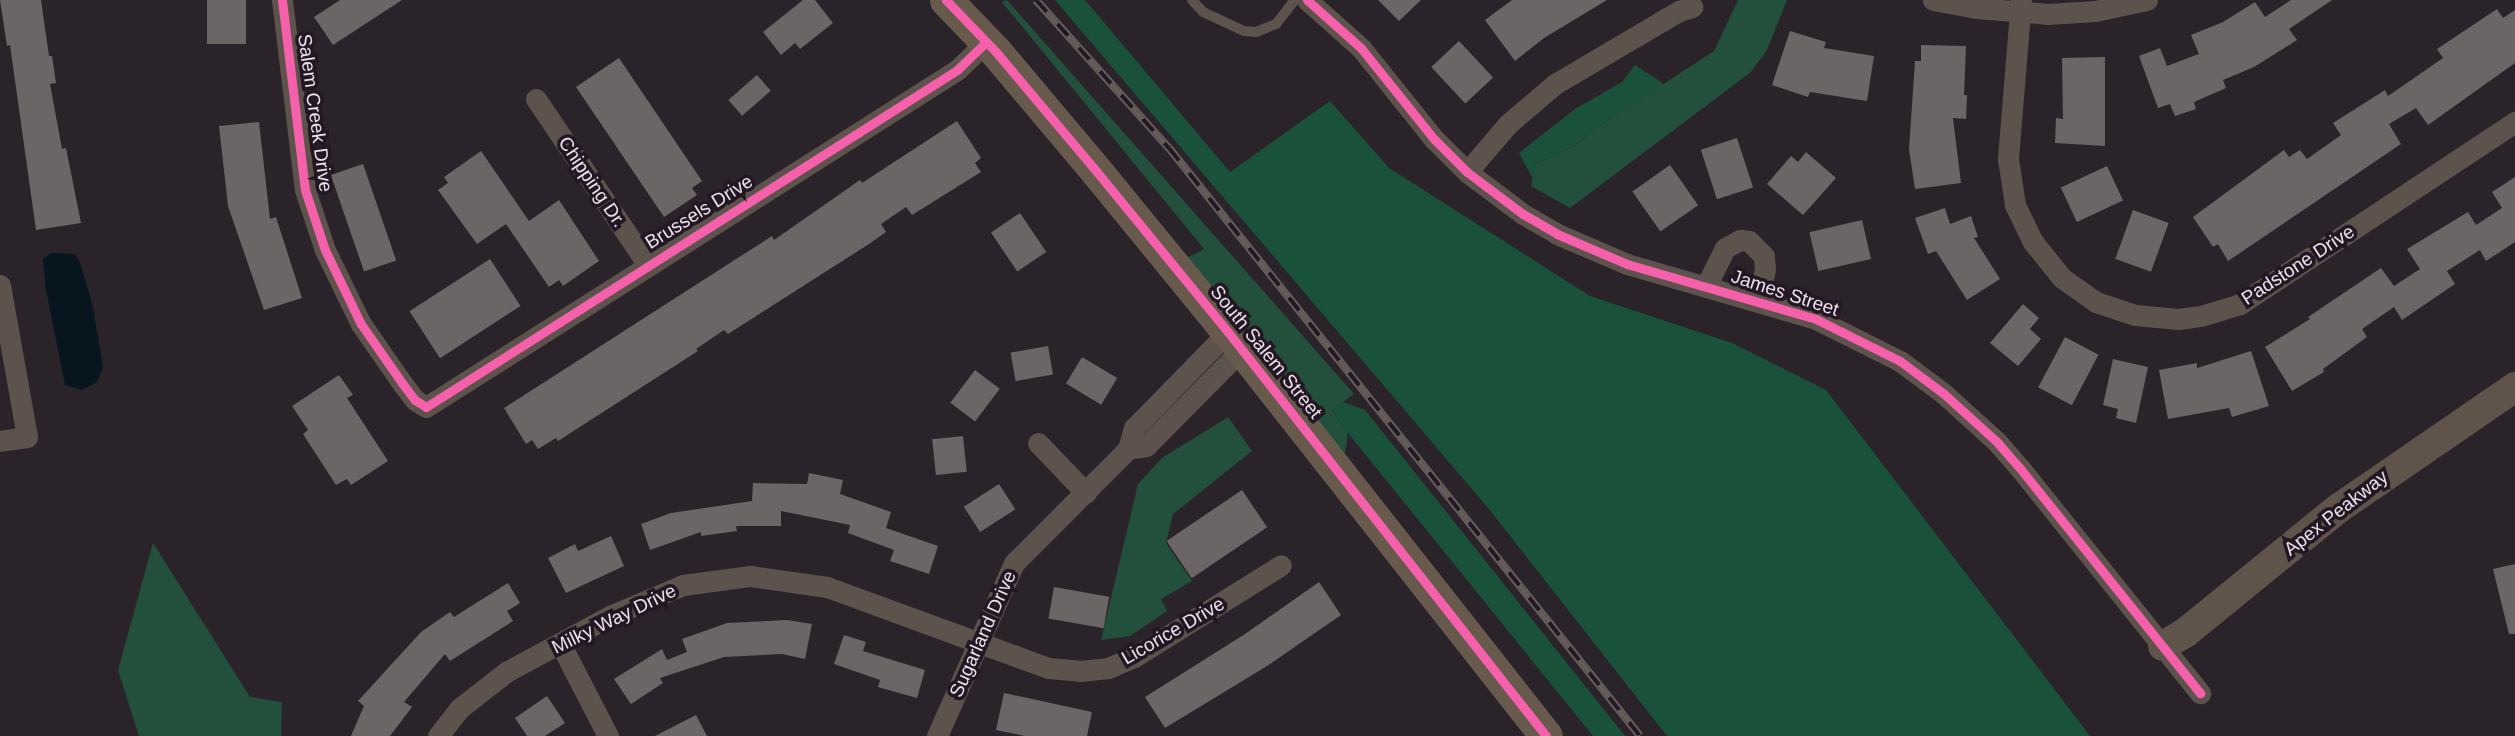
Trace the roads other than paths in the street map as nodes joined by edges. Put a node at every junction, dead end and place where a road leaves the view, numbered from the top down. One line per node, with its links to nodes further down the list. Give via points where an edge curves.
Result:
1 (282, 0): 20 (street, Salem Creek Drive, via 306,190 324,250 361,324 415,400)
2 (946, 0): 10 (main road, South Salem Street)
3 (1192, 0): 4 (lane, via 1203,12 1256,32 1276,24)
4 (1295, 0)
5 (1307, 0): 13 (street, James Street, via 1361,48 1434,139)
6 (1933, 0): 8 (street)
7 (2147, 0): 8 (street, via 2095,11)
8 (2020, 6): 12 (street, Padstone Drive, via 2008,159 2023,226 2048,262 2075,289 2135,316 2179,319 2240,304)
9 (1692, 7): 13 (street, via 1679,10 1555,85 1508,124)
10 (986, 42): 14 (street, Brussels Drive, via 957,70); 18 (main road, South Salem Street)
11 (536, 99): 14 (street, Chipping Dr.)
12 (2515, 122)
13 (1467, 172): 16 (street, James Street, via 1523,214 1580,245 1627,264)
14 (648, 265): 20 (street, Brussels Drive)
15 (0, 285): 21 (street, via 27,437)
16 (1706, 286): 17 (street, James Street); 17 (street, James Street, via 1725,248 1749,241 1764,256)
17 (1758, 300): 27 (street, James Street, via 1816,319 1878,349 1919,374 1968,414 2020,467)
18 (1235, 341): 23 (street, Sugarland Drive, via 1146,446 1128,450); 32 (main road, South Salem Street)
19 (2515, 387): 27 (main road, Apex Peakway, via 2339,508 2186,633)
20 (426, 407)
21 (0, 441)
22 (1038, 443): 23 (street)
23 (1086, 493): 25 (street, Sugarland Drive, via 1014,563)
24 (1280, 565): 25 (street, Licorice Drive, via 1155,645 1108,668 1048,668)
25 (977, 641): 26 (street, Milky Way Drive, via 827,587 750,576 683,585); 31 (street, Sugarland Drive)
26 (560, 643): 29 (street, Milky Way Drive, via 477,691); 30 (street)
27 (2163, 646): 28 (street, James Street)
28 (2200, 693)
29 (438, 736)
30 (608, 736)
31 (937, 736)
32 (1546, 736)

